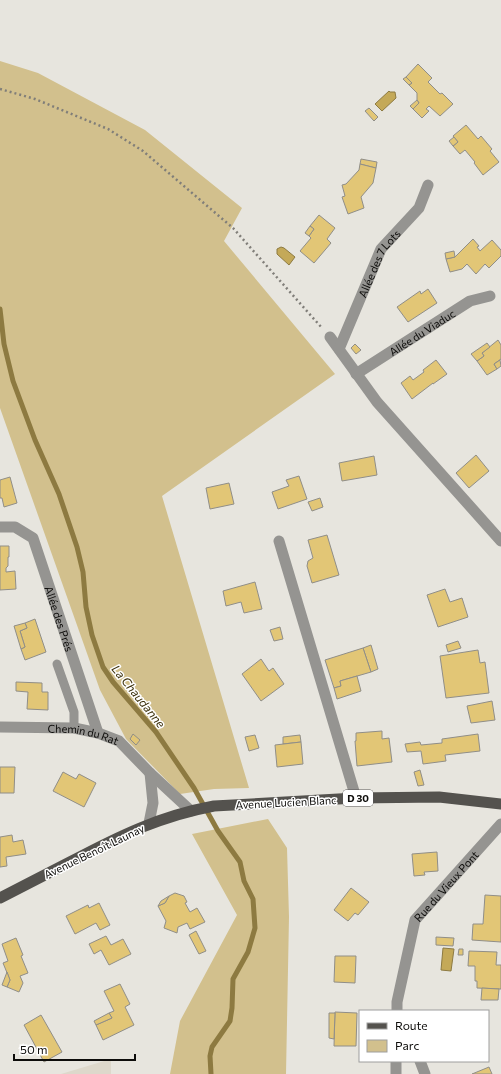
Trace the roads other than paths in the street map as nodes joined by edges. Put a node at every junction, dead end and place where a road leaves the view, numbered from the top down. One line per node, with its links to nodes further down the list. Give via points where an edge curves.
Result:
1 (428, 184): 4 (street, Allée des 7 Lots, via 419,208 381,249)
2 (490, 296): 5 (street, Allée du Viaduc, via 470,301)
3 (330, 337): 4 (street)
4 (339, 348): 5 (street)
5 (356, 374): 8 (street, via 377,402)
6 (0, 527): 12 (street, Allée des Prés, via 15,527 33,538)
7 (279, 541): 14 (street)
8 (501, 542)
9 (57, 664): 11 (lane, via 74,712)
10 (0, 727): 11 (street, Chemin du Rat)
11 (74, 728): 12 (street, Chemin du Rat)
12 (98, 733): 13 (street, Chemin du Rat, via 119,741)
13 (150, 773): 17 (street, Chemin du Rat); 18 (street, via 153,803)
14 (356, 798): 15 (main road, Avenue Lucien Blanc / D 30, via 440,797); 16 (main road, Avenue Lucien Blanc / D 30)
15 (501, 804)
16 (214, 806): 17 (main road, Avenue Benoît Launay / D 30)
17 (191, 811): 18 (main road, Avenue Benoît Launay / D 30)
18 (149, 824): 20 (main road, Avenue Benoît Launay / D 30, via 120,836)
19 (501, 824): 21 (street, Rue du Vieux Pont, via 415,920)
20 (0, 898)
21 (398, 1008)
22 (396, 1062): 24 (street)
23 (420, 1062): 25 (street)
24 (396, 1074)
25 (425, 1074)

